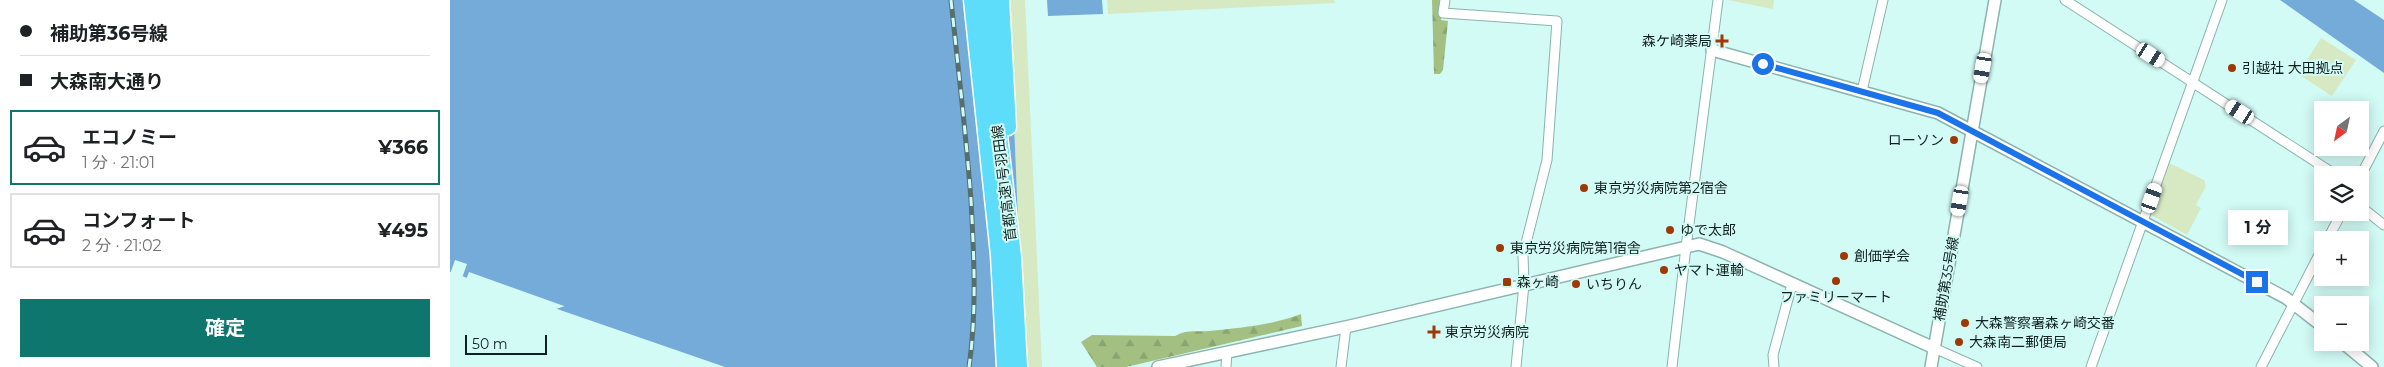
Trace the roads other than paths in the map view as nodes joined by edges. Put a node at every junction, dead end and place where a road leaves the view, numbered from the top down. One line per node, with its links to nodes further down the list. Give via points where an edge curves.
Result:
1 (972, 0): 31 (highway, 首都高速1号羽田線, via 999,255)
2 (986, 0): 21 (highway, 首都高速1号羽田線)
3 (1002, 0): 21 (highway)
4 (1445, 0): 23 (street, via 1443,14 1557,21 1547,160 1523,255)
5 (1718, 0): 10 (street)
6 (1883, 0): 12 (street)
7 (1995, 0): 13 (street, 補助第35号線)
8 (2065, 0): 11 (street)
9 (2222, 0): 11 (street)
10 (1712, 50): 12 (street); 20 (street)
11 (2193, 82): 15 (street); 18 (street)
12 (1862, 91): 13 (street, via 1938,113)
13 (1972, 132): 18 (street); 28 (street, 補助第35号線)
14 (2384, 132): 16 (street)
15 (2322, 166)
16 (2366, 166)
17 (2369, 213): 19 (street)
18 (2144, 222): 25 (street); 41 (street)
19 (2384, 225)
20 (1686, 247): 23 (street); 24 (street, via 1699,244 1711,248); 37 (street)
21 (1013, 257): 32 (highway, 首都高速1号羽田線)
22 (2314, 264): 25 (street)
23 (1524, 284): 27 (street); 36 (street)
24 (1792, 284): 28 (street); 38 (street, via 1773,355)
25 (2294, 303): 26 (street); 42 (street)
26 (2314, 319)
27 (1346, 327): 30 (street); 35 (street)
28 (1934, 348): 39 (street, 補助第35号線); 40 (street)
29 (2353, 351): 43 (street)
30 (1227, 352): 33 (street); 34 (street)
31 (1005, 367)
32 (1019, 367)
33 (1158, 367)
34 (1226, 367)
35 (1342, 367)
36 (1516, 367)
37 (1672, 367)
38 (1774, 367)
39 (1932, 367)
40 (1977, 367)
41 (2091, 367)
42 (2261, 367)
43 (2372, 367)

